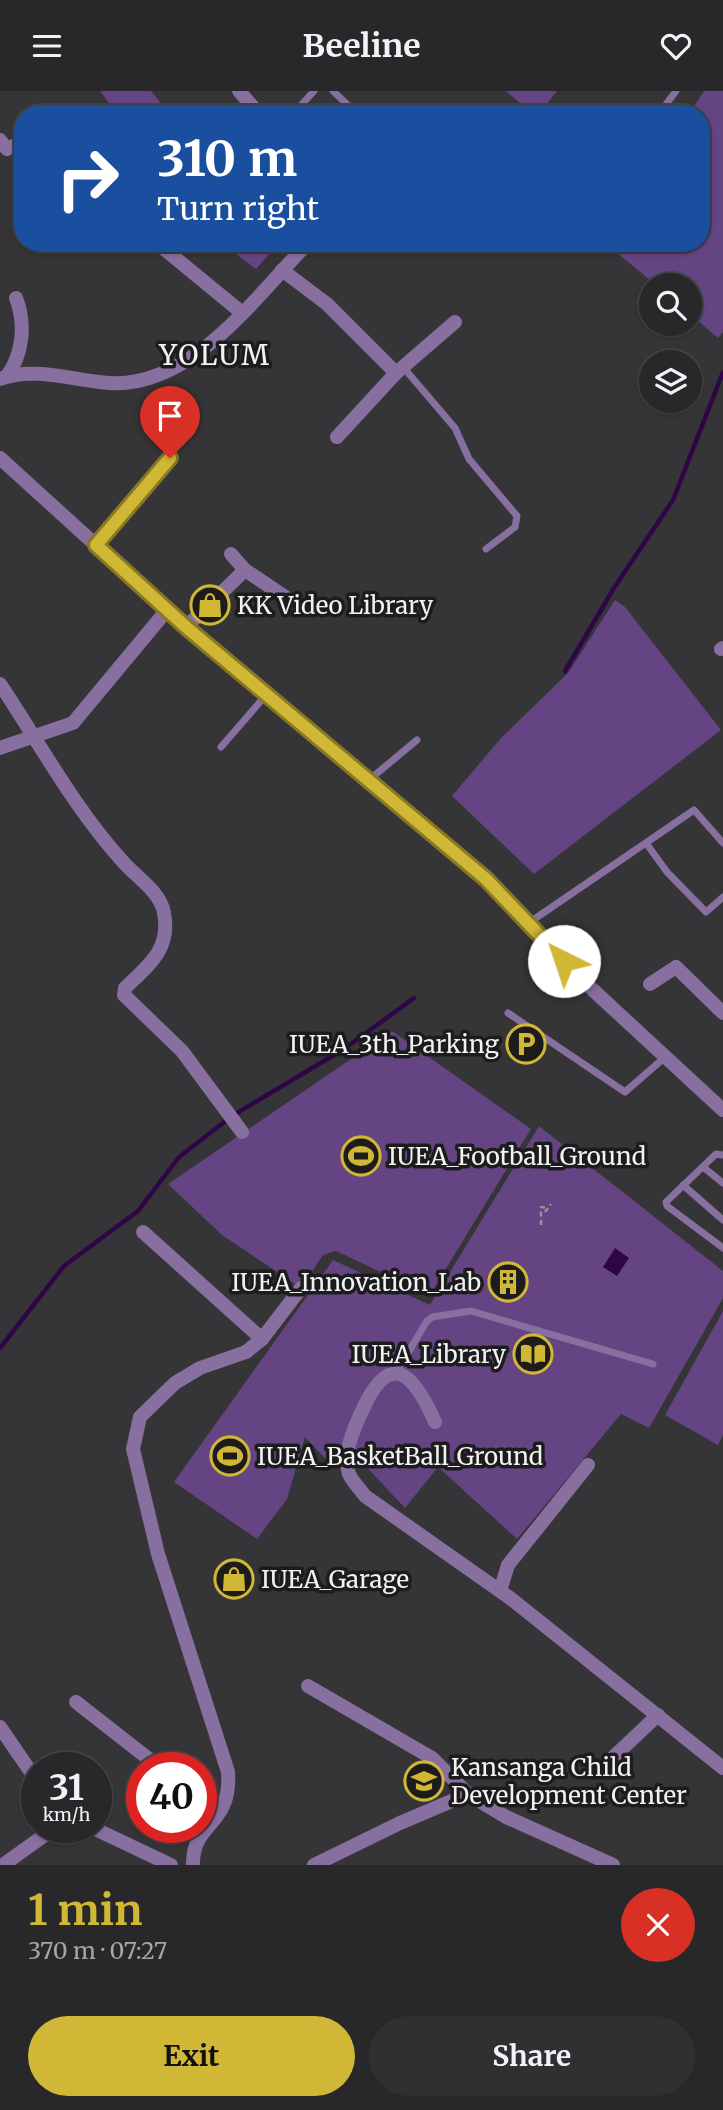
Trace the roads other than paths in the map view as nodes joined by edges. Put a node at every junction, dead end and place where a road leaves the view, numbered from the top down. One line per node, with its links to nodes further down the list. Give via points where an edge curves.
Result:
1 (239, 91): 4 (street)
2 (314, 91): 5 (lane)
3 (333, 91): 6 (lane)
4 (251, 105)
5 (301, 105)
6 (348, 105)
7 (0, 140): 8 (street, via 7,149)
8 (14, 146)
9 (169, 252): 13 (street)
10 (299, 252): 11 (street)
11 (282, 270): 13 (street); 15 (street)
12 (16, 298): 16 (street, via 22,315 20,347 17,362)
13 (241, 312): 16 (street, via 203,351 164,374 132,383 23,373)
14 (455, 322): 15 (street)
15 (400, 370): 17 (street); 21 (lane, via 454,428 469,459 517,516 515,527)
16 (4, 378)
17 (337, 437)
18 (0, 458): 20 (street)
19 (170, 458): 20 (street)
20 (96, 545): 25 (street)
21 (486, 549)
22 (231, 554): 23 (street)
23 (245, 570): 24 (street); 26 (street)
24 (303, 609)
25 (167, 610): 26 (street); 29 (street, via 73,723)
26 (186, 627): 28 (street)
27 (0, 684): 29 (street)
28 (266, 695): 31 (lane); 33 (street)
29 (34, 735): 32 (street); 43 (street, via 102,838 163,908 164,946 125,988 128,1002 182,1051)
30 (417, 740): 33 (lane)
31 (221, 747)
32 (0, 748)
33 (369, 780): 37 (street)
34 (646, 843): 35 (lane, via 694,810); 36 (lane, via 706,912); 37 (lane)
35 (723, 843)
36 (723, 897)
37 (530, 922): 41 (street)
38 (650, 984): 40 (street, via 676,967)
39 (508, 1013): 41 (lane, via 625,1092)
40 (723, 1013)
41 (664, 1058): 42 (street)
42 (723, 1110)
43 (242, 1132)
44 (723, 1155): 45 (lane, via 716,1154)
45 (703, 1167): 46 (lane); 47 (lane)
46 (723, 1183)
47 (683, 1185): 48 (lane); 50 (lane, via 667,1206)
48 (723, 1220)
49 (143, 1232): 52 (street)
50 (723, 1248)
51 (301, 1288): 52 (street)
52 (262, 1339): 67 (street, via 246,1352 200,1367 175,1383 140,1417 133,1449 158,1554 226,1759 229,1783 224,1809)
53 (653, 1364): 54 (lane, via 471,1311 427,1321)
54 (396, 1374): 55 (street, via 411,1381 423,1395); 57 (street, via 387,1374 374,1384 349,1448 348,1473 365,1496)
55 (435, 1422)
56 (588, 1465): 57 (street, via 508,1565)
57 (500, 1591): 60 (street)
58 (308, 1686): 66 (street, via 432,1758)
59 (76, 1702): 62 (street)
60 (658, 1715): 64 (street); 65 (street)
61 (0, 1727): 63 (street)
62 (140, 1752)
63 (21, 1758)
64 (606, 1764)
65 (723, 1768)
66 (468, 1794): 74 (street); 75 (street, via 506,1817)
67 (217, 1815)
68 (112, 1837): 72 (street)
69 (34, 1843): 71 (street)
70 (196, 1843): 73 (street)
71 (3, 1865)
72 (171, 1865)
73 (193, 1865)
74 (314, 1865)
75 (613, 1865)

